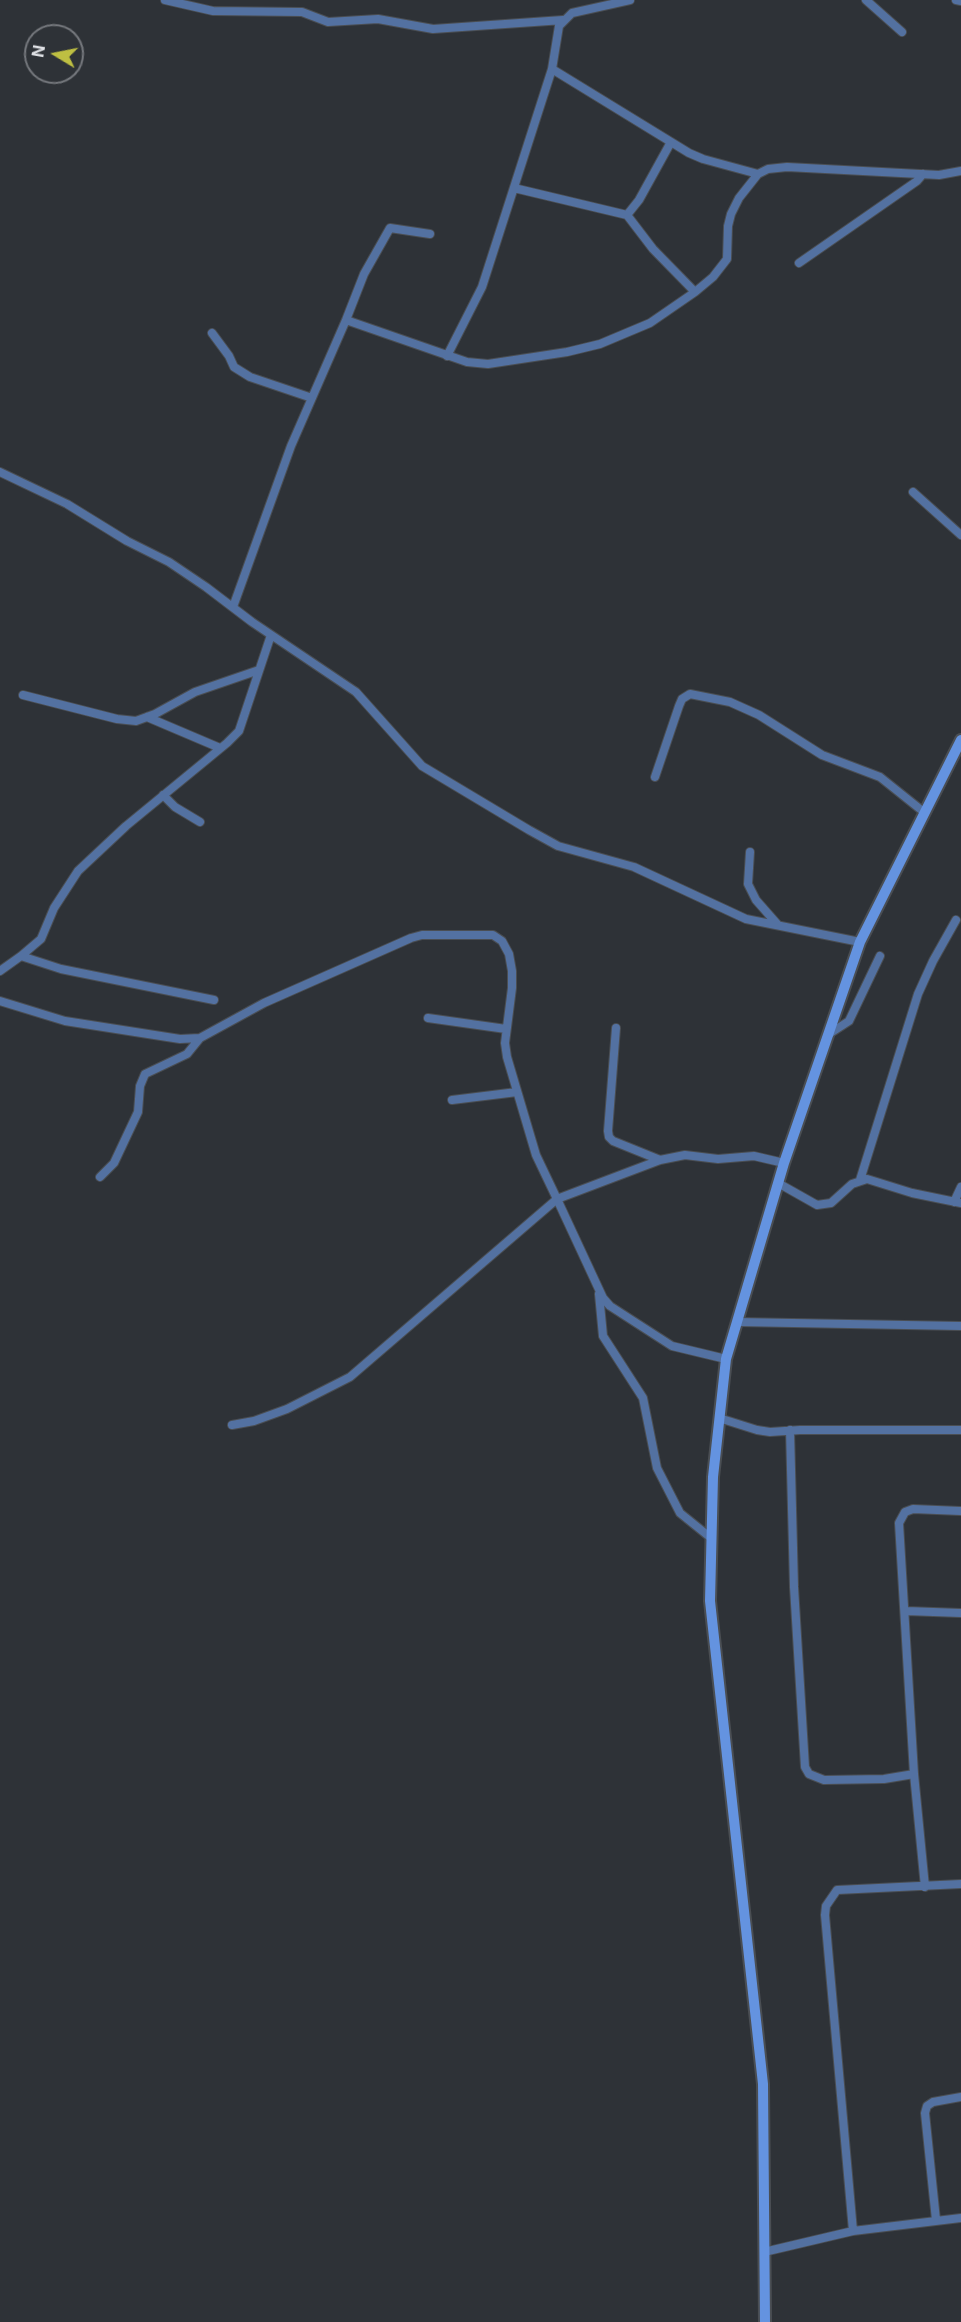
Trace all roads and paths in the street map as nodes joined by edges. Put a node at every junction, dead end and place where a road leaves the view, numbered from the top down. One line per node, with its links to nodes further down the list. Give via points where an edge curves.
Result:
1 (165, 0): 6 (street, via 213,11 302,12 328,22 378,19 433,28)
2 (630, 0): 6 (street, via 572,13)
3 (866, 0): 7 (street)
4 (957, 0): 5 (street)
5 (961, 1)
6 (563, 20): 8 (street)
7 (902, 32)
8 (552, 69): 9 (street); 13 (street)
9 (671, 142): 11 (street, via 703,159); 14 (street)
10 (961, 171): 12 (street)
11 (758, 174): 12 (street, via 787,167); 17 (street, via 731,214 727,259 713,278)
12 (923, 174): 16 (street)
13 (514, 188): 14 (street); 20 (street, via 482,287)
14 (627, 215): 17 (street, via 653,249)
15 (430, 234): 18 (street, via 390,228 364,274)
16 (799, 263)
17 (695, 292): 20 (street, via 650,323 578,350 488,364)
18 (346, 320): 20 (street); 21 (street)
19 (212, 333): 21 (street, via 234,367 250,377)
20 (447, 356)
21 (312, 398): 25 (street)
22 (0, 472): 25 (street, via 67,504 169,562)
23 (913, 492): 24 (street)
24 (961, 535)
25 (232, 607): 26 (street)
26 (271, 635): 27 (street); 38 (street, via 356,692 422,765 529,830 558,846 634,867 746,919)
27 (259, 670): 29 (street, via 195,692); 31 (street, via 239,731)
28 (23, 694): 29 (street, via 117,719 136,721)
29 (147, 717): 31 (street)
30 (961, 740): 34 (main road)
31 (220, 748): 33 (street)
32 (655, 777): 34 (street, via 679,706 690,694 730,702 759,715 822,754 880,777)
33 (163, 795): 35 (street); 40 (street, via 78,871 54,908 41,939)
34 (925, 813): 39 (main road)
35 (200, 822)
36 (750, 852): 38 (street, via 748,884)
37 (956, 920): 55 (street, via 918,994)
38 (778, 925): 39 (street)
39 (860, 942): 48 (main road)
40 (21, 956): 42 (street); 43 (street, via 61,969)
41 (880, 956): 48 (street, via 849,1021)
42 (0, 970)
43 (214, 1000)
44 (0, 1001): 49 (street, via 65,1021 180,1039)
45 (428, 1018): 47 (street)
46 (616, 1028): 52 (street, via 609,1137)
47 (506, 1029): 49 (street, via 512,971 502,941 480,934 422,935 264,1003); 50 (street, via 507,1057)
48 (828, 1034): 53 (main road)
49 (200, 1038): 54 (street, via 187,1054 145,1074 138,1112 114,1163)
50 (517, 1092): 51 (street); 58 (street, via 536,1155)
51 (452, 1100)
52 (660, 1160): 53 (street, via 694,1154 718,1159 754,1156); 58 (street)
53 (784, 1163): 56 (main road)
54 (100, 1178)
55 (860, 1180): 56 (street, via 823,1205); 59 (street, via 877,1180)
56 (778, 1183): 61 (main road)
57 (961, 1186): 59 (street)
58 (557, 1199): 60 (street); 65 (street, via 350,1377 287,1409)
59 (957, 1203)
60 (599, 1290): 63 (street, via 610,1306 672,1346); 69 (street, via 603,1336 643,1398 657,1468 680,1513)
61 (737, 1322): 62 (street); 63 (main road)
62 (961, 1326)
63 (726, 1359): 64 (main road)
64 (719, 1418): 66 (street, via 757,1431); 69 (main road)
65 (232, 1425)
66 (790, 1430): 67 (street); 72 (street, via 805,1767 809,1774 824,1780 873,1780)
67 (961, 1430)
68 (961, 1511): 70 (street, via 913,1509 901,1516)
69 (711, 1538): 79 (main road, via 710,1601 763,2084)
70 (906, 1611): 71 (street); 72 (street)
71 (961, 1613)
72 (914, 1774): 74 (street)
73 (961, 1884): 74 (street)
74 (926, 1887): 78 (street, via 837,1890 826,1906)
75 (961, 2097): 77 (street, via 933,2102 925,2114)
76 (961, 2218): 77 (street)
77 (936, 2220): 78 (street)
78 (853, 2231): 79 (street)
79 (764, 2252): 80 (main road)
80 (765, 2322)

